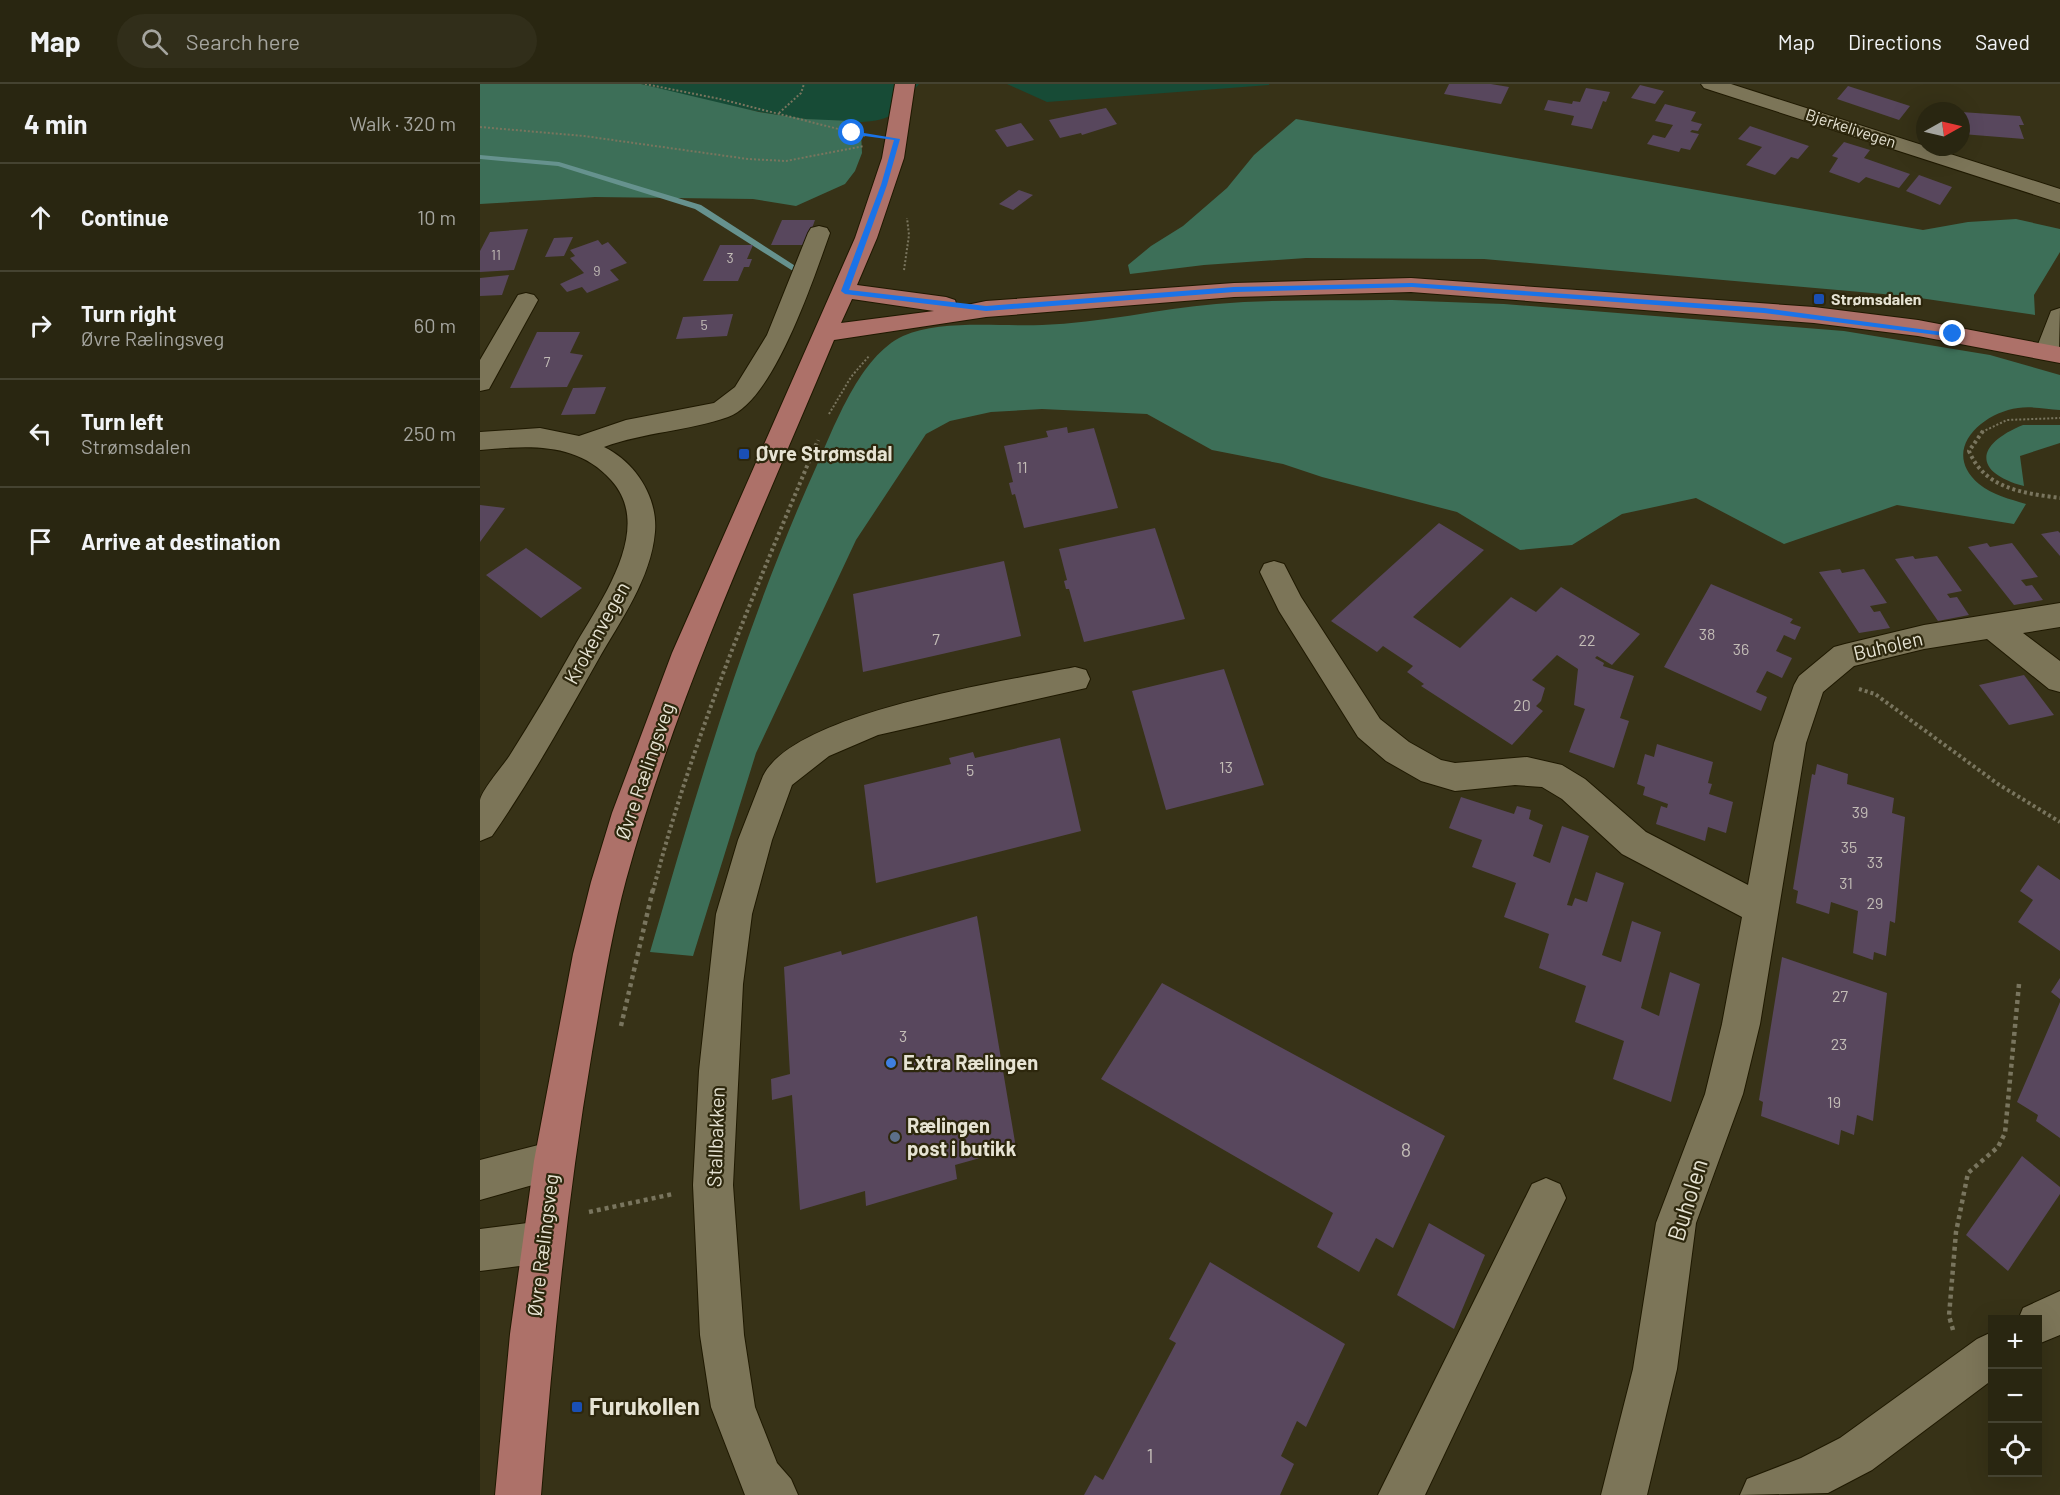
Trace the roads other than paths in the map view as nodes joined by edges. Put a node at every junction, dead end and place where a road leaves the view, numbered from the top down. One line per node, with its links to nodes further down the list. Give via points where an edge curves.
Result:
1 (905, 84): 5 (main road, Øvre Rælingsveg, via 897,139 884,185)
2 (1711, 84): 3 (street, Bjerkelivegen)
3 (2060, 196)
4 (819, 233): 13 (street, via 779,335 744,393 722,410 626,429)
5 (845, 291): 7 (main road); 9 (main road, Øvre Rælingsveg)
6 (526, 300): 11 (street)
7 (986, 309): 9 (main road); 10 (main road, via 1234,290 1412,285 1814,315 1918,328)
8 (2060, 316): 10 (street)
9 (827, 333): 21 (main road, Øvre Rælingsveg, via 687,653 629,813 591,954)
10 (2053, 353)
11 (480, 383)
12 (480, 441): 13 (street, Krokenvegen, via 549,438)
13 (579, 446): 19 (street, Krokenvegen, via 626,476 640,501 641,532 629,575 562,698 517,775)
14 (1274, 572): 20 (street, via 1289,603 1369,728 1409,761 1454,777 1503,771 1549,774 1579,794 1633,842)
15 (2060, 615): 16 (street, Buholen)
16 (1990, 626): 18 (street); 20 (street, Buholen, via 1845,656 1810,685 1790,743)
17 (1075, 679): 30 (street, Stallbakken, via 874,723 818,746 779,776 755,840 734,914 718,1071 713,1185 722,1335 733,1407 760,1478)
18 (2060, 680)
19 (480, 826)
20 (1760, 908): 32 (street, Buholen, via 1741,1024 1724,1094 1676,1223 1655,1369)
21 (554, 1161): 22 (street); 24 (main road, Øvre Rælingsveg)
22 (480, 1180)
23 (1546, 1198): 31 (street)
24 (543, 1242): 25 (street); 29 (main road, Øvre Rælingsveg)
25 (480, 1250)
26 (2060, 1312): 27 (street)
27 (2042, 1321)
28 (1980, 1364): 33 (street, via 1856,1454 1812,1477)
29 (518, 1495)
30 (775, 1495)
31 (1401, 1495)
32 (1624, 1495)
33 (1763, 1495)

